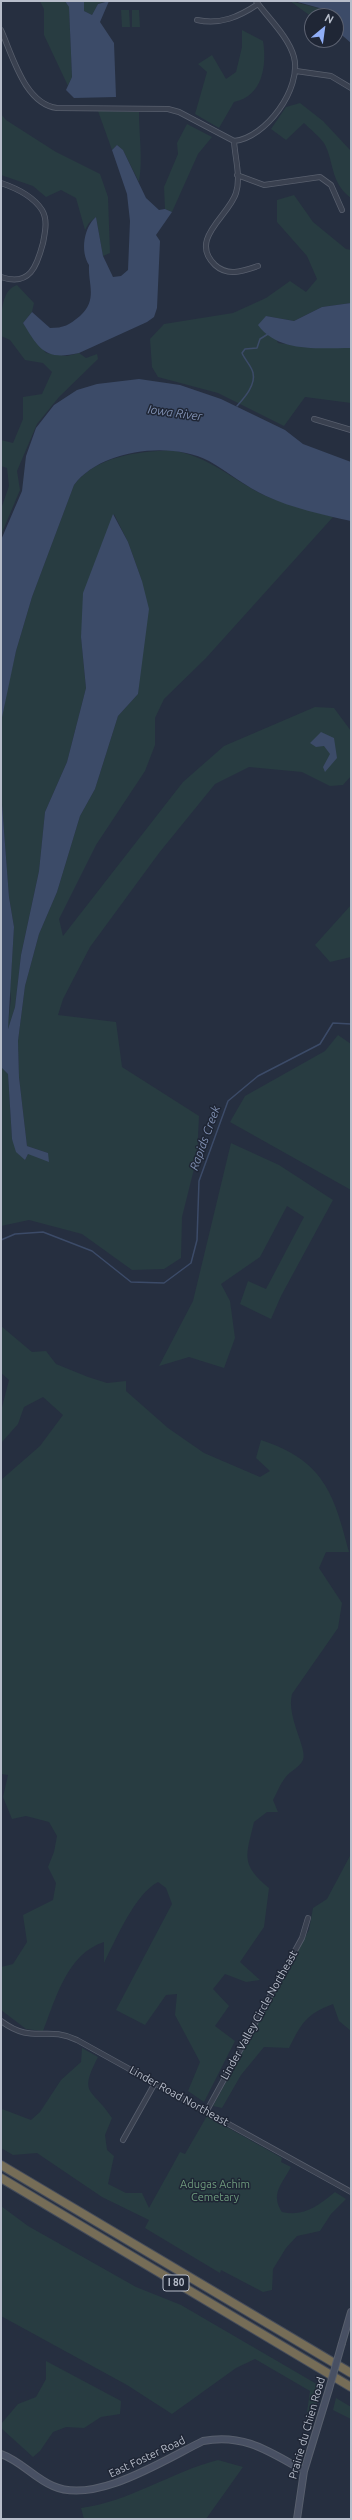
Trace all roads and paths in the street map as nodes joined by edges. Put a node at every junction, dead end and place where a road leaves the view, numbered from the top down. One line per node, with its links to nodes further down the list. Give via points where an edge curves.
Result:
1 (257, 2): 2 (street, via 231,19 213,22); 4 (street, via 287,42 294,57)
2 (197, 20)
3 (1, 30): 6 (street, via 30,91 44,105 57,108 168,109)
4 (296, 71): 5 (street, via 331,76); 6 (street, via 287,94 270,123 255,135)
5 (351, 88)
6 (234, 141): 7 (street)
7 (237, 176): 9 (street, via 264,185 320,177 332,185); 10 (street, via 233,200 208,234 207,252 215,266 226,271 237,272)
8 (1, 183): 11 (street, via 32,198 42,209 46,226 38,262 33,271 19,280)
9 (342, 210)
10 (258, 266)
11 (1, 278)
12 (314, 419): 13 (street)
13 (351, 430)
14 (308, 1918): 17 (street, Linder Valley Circle Northeast, via 302,1938)
15 (1, 2020): 16 (street, Linder Road Northeast, via 13,2029 29,2035 67,2035)
16 (155, 2084): 17 (street, Linder Road Northeast); 18 (street)
17 (206, 2112): 21 (street, Linder Road Northeast)
18 (123, 2140)
19 (1, 2164): 23 (highway, I 80)
20 (1, 2178): 24 (highway, I 80)
21 (351, 2192)
22 (351, 2312): 26 (street, Prairie du Chien Road, bridge)
23 (351, 2373)
24 (351, 2387)
25 (1, 2454): 26 (street, East Foster Road, via 17,2461 54,2487 78,2491 104,2488 203,2441 215,2439 237,2439 251,2443)
26 (304, 2471): 27 (street, Prairie du Chien Road)
27 (297, 2519)

